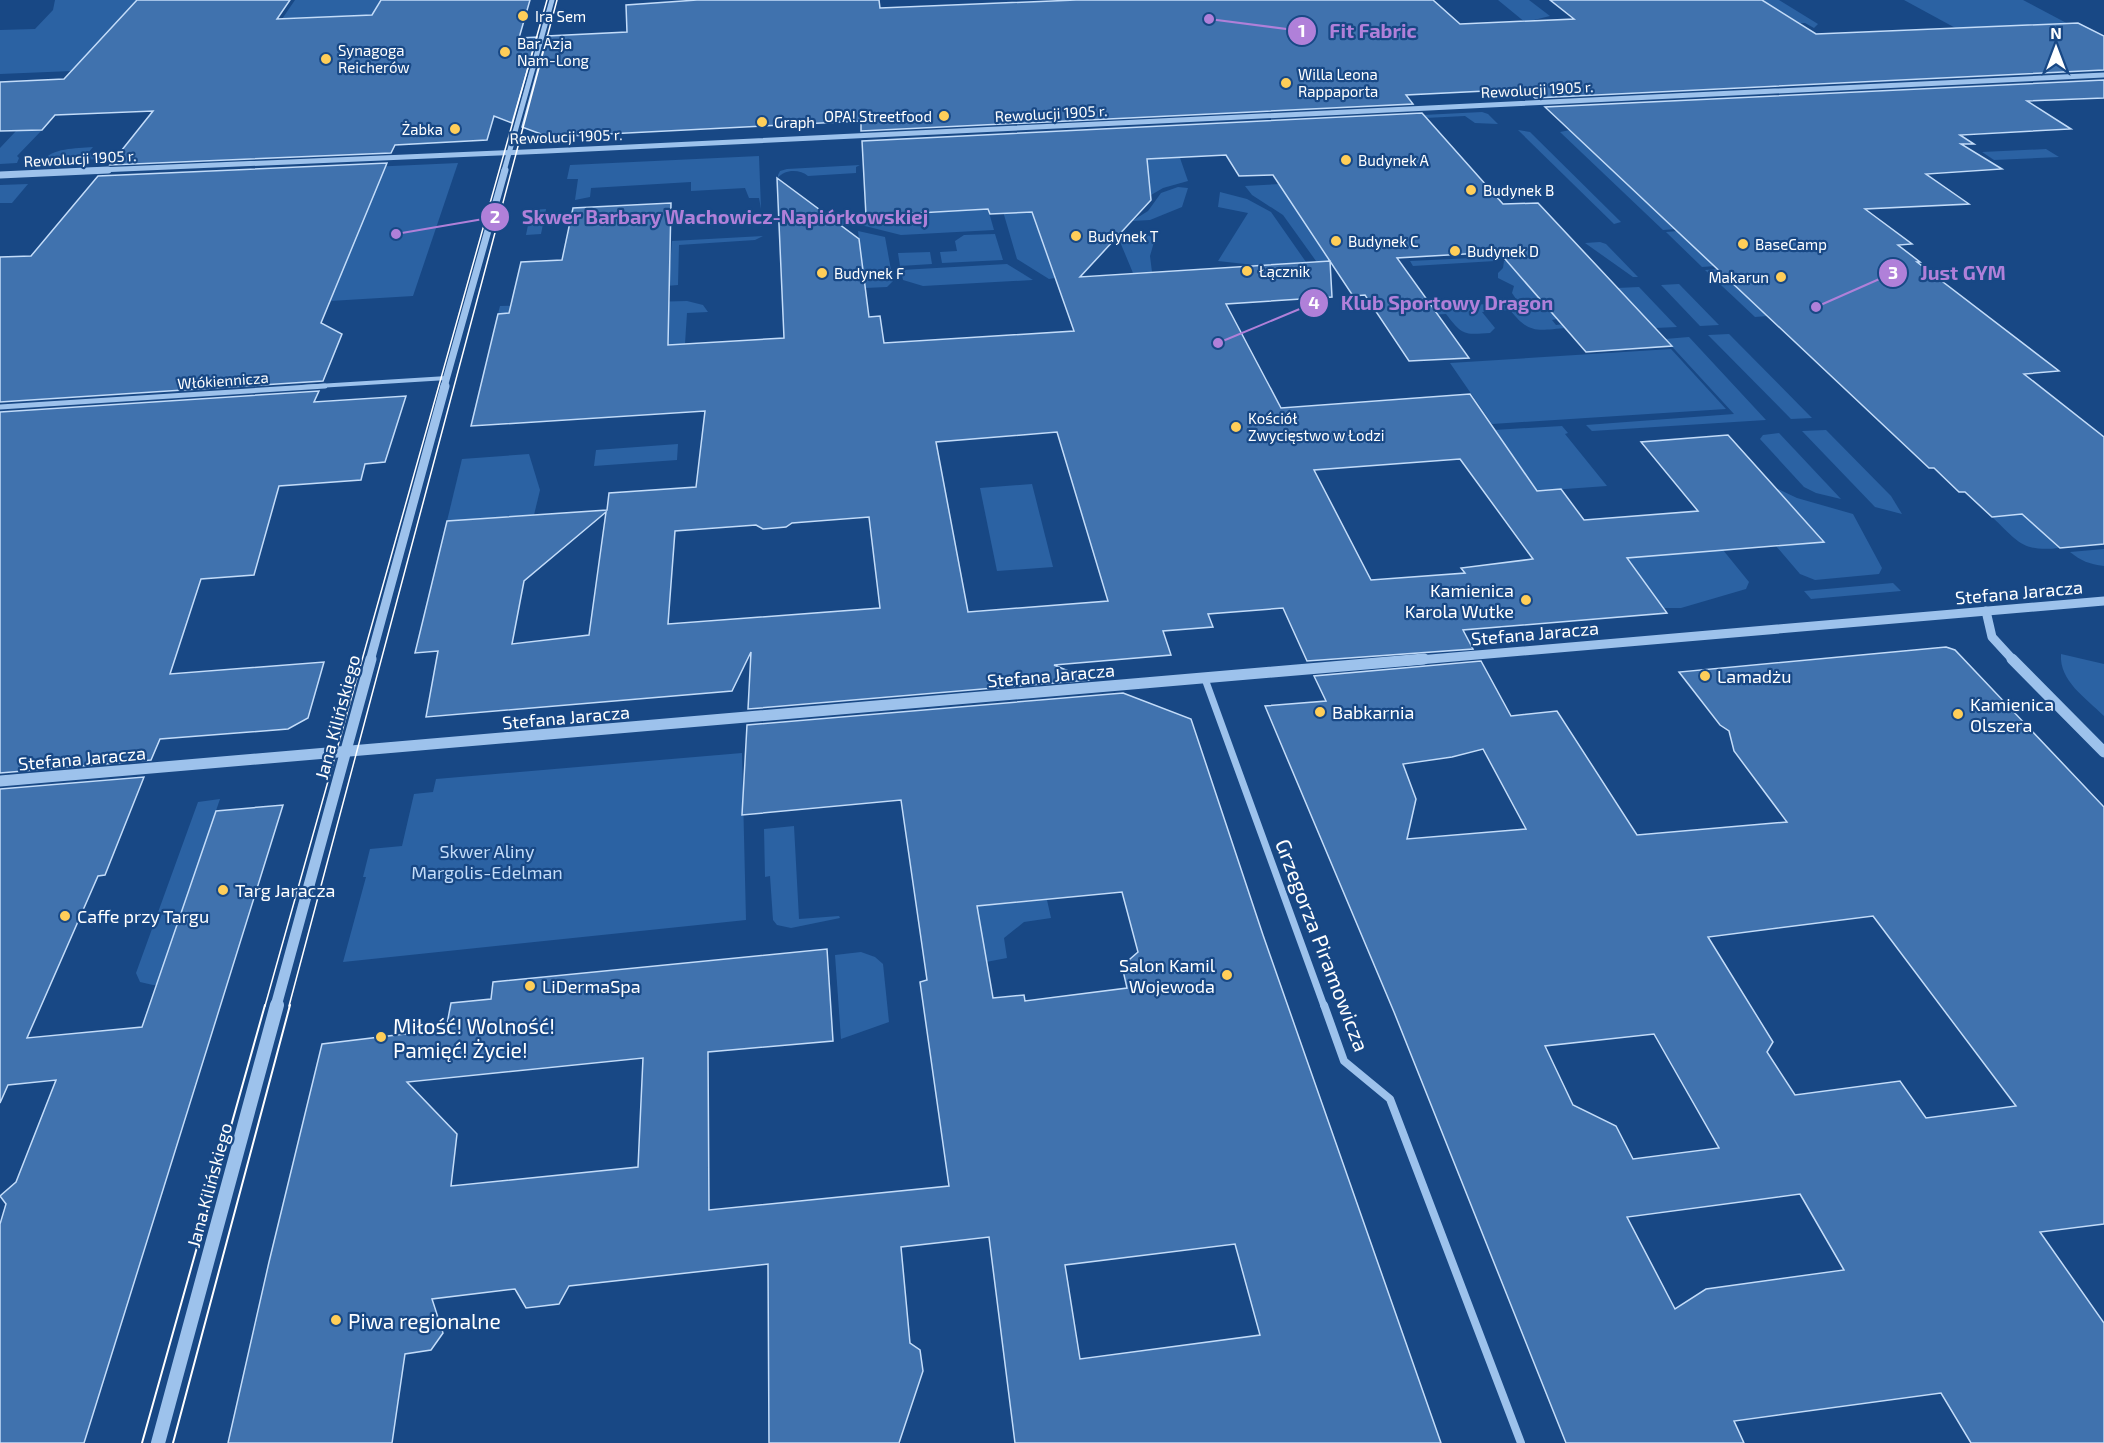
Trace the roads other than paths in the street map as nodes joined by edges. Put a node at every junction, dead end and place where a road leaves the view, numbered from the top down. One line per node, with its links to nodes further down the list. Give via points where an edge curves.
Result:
1 (552, 0): 3 (street, Jana Kilińskiego)
2 (2104, 75): 3 (street, Rewolucji 1905 r.)
3 (511, 151): 4 (street, Rewolucji 1905 r.); 5 (street, Jana Kilińskiego)
4 (0, 175)
5 (447, 378): 6 (street, Włókiennicza); 10 (street, Jana Kilińskiego)
6 (0, 406)
7 (2104, 601): 8 (street, Stefana Jaracza)
8 (1986, 611): 9 (street, Stefana Jaracza); 11 (street, via 1992,637 2000,647)
9 (1205, 679): 10 (street, Stefana Jaracza); 14 (street, Grzegorza Piramowicza, via 1344,1061 1390,1099)
10 (346, 752): 12 (street, Stefana Jaracza); 13 (street, Jana Kilińskiego)
11 (2104, 752)
12 (0, 781)
13 (158, 1443)
14 (1521, 1443)

